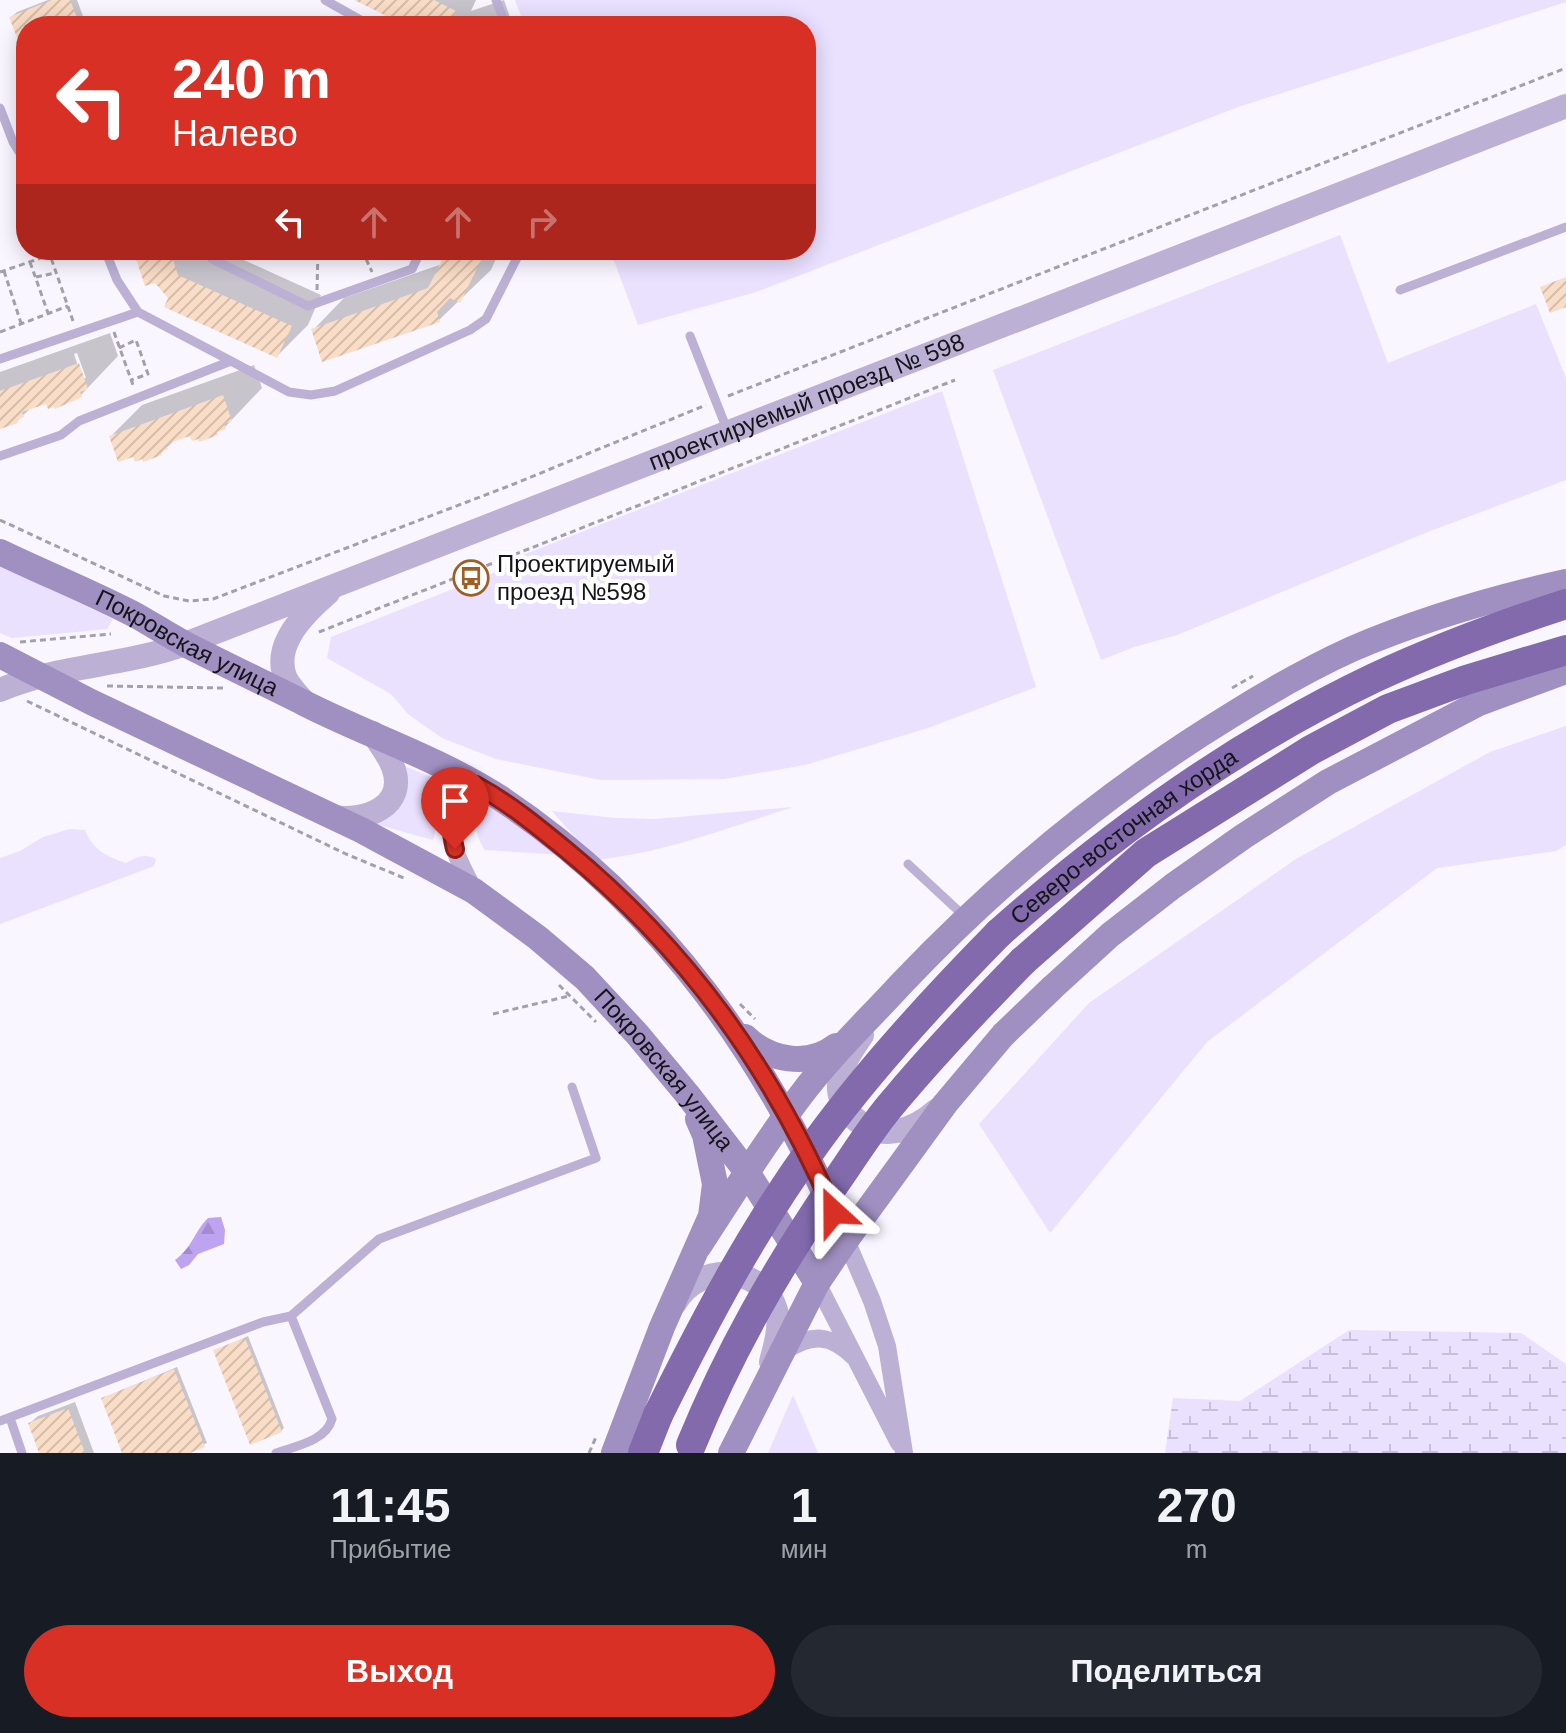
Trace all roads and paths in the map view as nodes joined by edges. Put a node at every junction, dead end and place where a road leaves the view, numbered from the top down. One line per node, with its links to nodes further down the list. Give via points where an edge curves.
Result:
1 (325, 0): 2 (lane)
2 (353, 16)
3 (1566, 68): 35 (path)
4 (1566, 106): 36 (street, проектируемый проезд № 598)
5 (0, 108): 6 (lane)
6 (16, 147)
7 (1566, 227): 21 (lane)
8 (36, 260): 16 (path)
9 (52, 260): 18 (path)
10 (109, 260): 24 (lane)
11 (214, 260): 22 (lane, via 308,306)
12 (318, 260): 22 (path)
13 (366, 260): 20 (path)
14 (416, 260): 20 (lane, via 412,269)
15 (516, 260): 31 (lane, via 486,319 335,391 289,392)
16 (30, 262): 17 (path); 19 (path)
17 (2, 272): 26 (path)
18 (56, 273): 19 (path); 23 (path)
19 (36, 277): 25 (path)
20 (376, 282): 22 (lane)
21 (1400, 290)
22 (317, 302)
23 (68, 306): 25 (path); 28 (path)
24 (138, 312): 28 (lane); 31 (lane)
25 (48, 313): 26 (path)
26 (21, 323): 27 (path)
27 (0, 332)
28 (77, 332): 30 (lane)
29 (690, 336): 35 (lane)
30 (0, 359)
31 (231, 361): 34 (lane)
32 (131, 380): 32 (path, via 148,374 136,340 119,348); 34 (path)
33 (955, 380): 44 (path)
34 (138, 397): 37 (lane, via 79,421 61,435)
35 (715, 401): 36 (lane); 38 (path, via 213,599 177,599 152,591)
36 (728, 432): 40 (street, проектируемый проезд № 598)
37 (0, 456)
38 (0, 520)
39 (0, 552): 45 (main road, Покровская улица)
40 (341, 582): 45 (street, проектируемый проезд № 598); 53 (street, via 299,621 285,648 287,680)
41 (1566, 582): 60 (main road, via 1421,624 1285,682 1103,801)
42 (1566, 604): 84 (highway, Северо-восточная хорда, bridge, via 1454,644 1299,717 1134,824 999,933 931,1004 817,1141 721,1291)
43 (111, 634): 46 (path)
44 (313, 634)
45 (185, 644): 49 (street, проектируемый проезд № 598); 53 (main road, Покровская улица)
46 (8, 649): 49 (main road)
47 (1566, 650): 80 (highway, Северо-восточная хорда, bridge, via 1388,709 1311,750 1146,853 1023,961 892,1102 842,1173 754,1312 716,1382)
48 (1566, 671): 69 (main road, via 1479,703 1328,782 1244,836 1110,935 1003,1035)
49 (40, 676): 51 (street, проектируемый проезд № 598); 52 (main road)
50 (223, 688): 52 (path, via 100,685)
51 (10, 694): 58 (path)
52 (91, 702): 56 (main road)
53 (306, 704): 54 (main road, Покровская улица)
54 (373, 733): 55 (main road, Покровская улица); 56 (street, via 393,767 396,786 390,801 365,816)
55 (488, 792): 59 (street, via 454,811 450,829); 65 (main road, via 589,868 649,925)
56 (323, 815): 59 (main road, Покровская улица)
57 (908, 864): 60 (lane)
58 (415, 883)
59 (474, 891): 68 (main road, Покровская улица, via 585,978)
60 (967, 919): 63 (main road)
61 (550, 976): 62 (path)
62 (569, 996): 64 (path); 66 (path)
63 (875, 1012): 65 (main road, via 831,1050 805,1060 773,1056); 69 (street, via 844,1065 839,1086 850,1114 877,1132 897,1132); 70 (main road)
64 (493, 1014)
65 (728, 1020): 70 (main road)
66 (600, 1026)
67 (572, 1087): 75 (lane, via 596,1158 379,1239)
68 (687, 1094): 71 (main road, Покровская улица); 73 (main road, via 705,1135 715,1184 711,1216)
69 (945, 1104): 72 (main road)
70 (787, 1115): 71 (main road); 72 (main road)
71 (747, 1172): 73 (main road); 74 (main road, Покровская улица)
72 (846, 1240): 74 (main road); 86 (street, via 887,1346)
73 (699, 1246): 76 (main road)
74 (817, 1283): 77 (street); 78 (main road)
75 (291, 1316): 79 (lane); 82 (lane, via 332,1419 320,1437)
76 (662, 1327): 78 (street, via 681,1292 700,1278 717,1273 748,1276 767,1293 778,1321); 83 (main road)
77 (861, 1364): 78 (street, via 837,1344 805,1338 784,1351); 86 (street)
78 (766, 1380): 85 (main road)
79 (5, 1420): 81 (lane)
80 (689, 1449)
81 (22, 1453)
82 (276, 1453)
83 (614, 1453)
84 (643, 1453)
85 (731, 1453)
86 (904, 1453)

